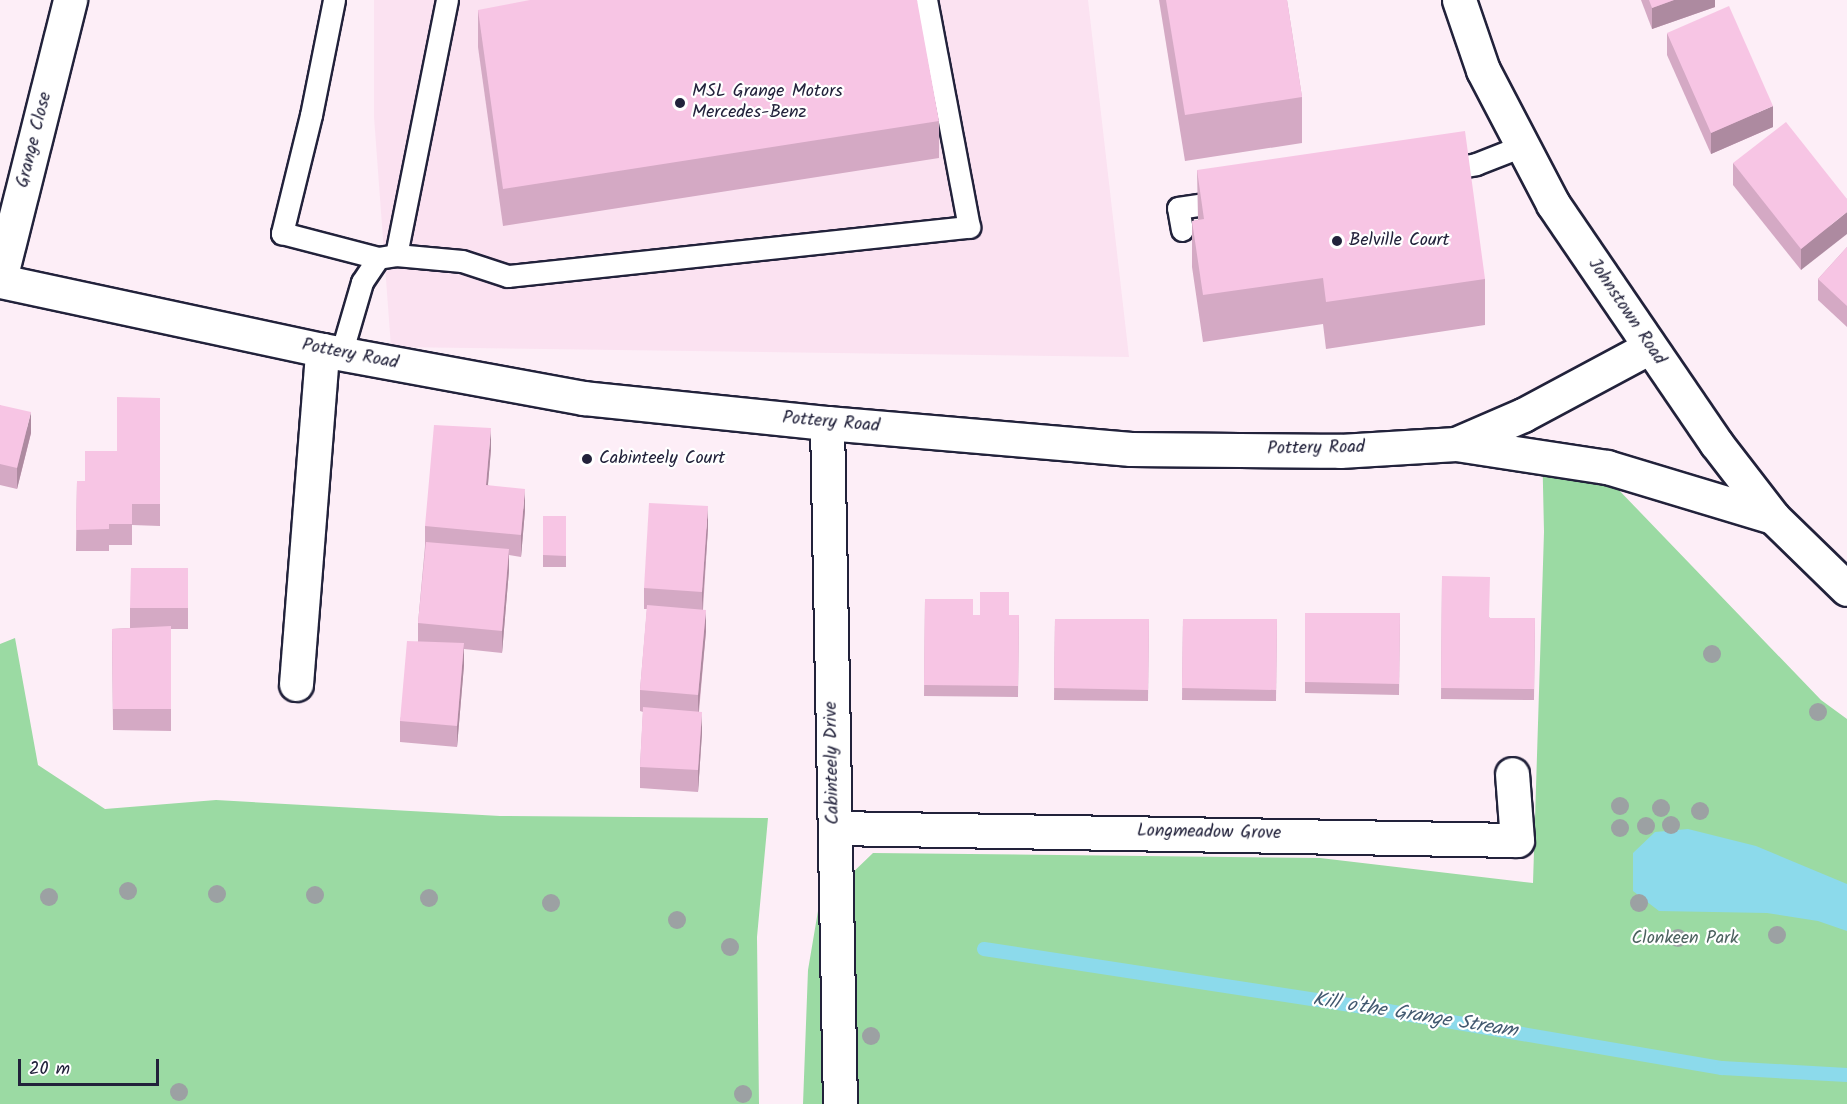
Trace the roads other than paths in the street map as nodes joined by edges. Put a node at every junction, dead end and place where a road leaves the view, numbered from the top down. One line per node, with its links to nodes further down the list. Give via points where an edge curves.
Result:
1 (70, 0): 11 (street, Grange Close)
2 (334, 0): 10 (lane, via 282,233)
3 (447, 0): 10 (lane)
4 (926, 0): 10 (lane, via 969,226 508,276 462,261)
5 (1459, 0): 6 (street, Johnstown Road, via 1483,70)
6 (1522, 146): 7 (lane, via 1476,164); 12 (street, Johnstown Road, via 1553,204)
7 (1426, 174)
8 (1248, 198): 9 (lane, via 1178,208)
9 (1182, 230)
10 (387, 257): 13 (lane, via 362,282)
11 (0, 280): 13 (street, Pottery Road)
12 (1650, 346): 15 (street, Pottery Road, via 1522,415); 16 (street, Johnstown Road, via 1716,443)
13 (332, 352): 14 (street, Pottery Road, via 584,398); 18 (street)
14 (827, 423): 15 (street, Pottery Road, via 1131,449 1340,451); 20 (street, Cabinteely Drive)
15 (1456, 444): 16 (street, via 1606,466)
16 (1773, 517): 17 (street, Johnstown Road)
17 (1847, 590)
18 (296, 684)
19 (1512, 774): 20 (street, Longmeadow Grove, via 1517,840)
20 (835, 828): 21 (street, Cabinteely Drive)
21 (840, 1104)

